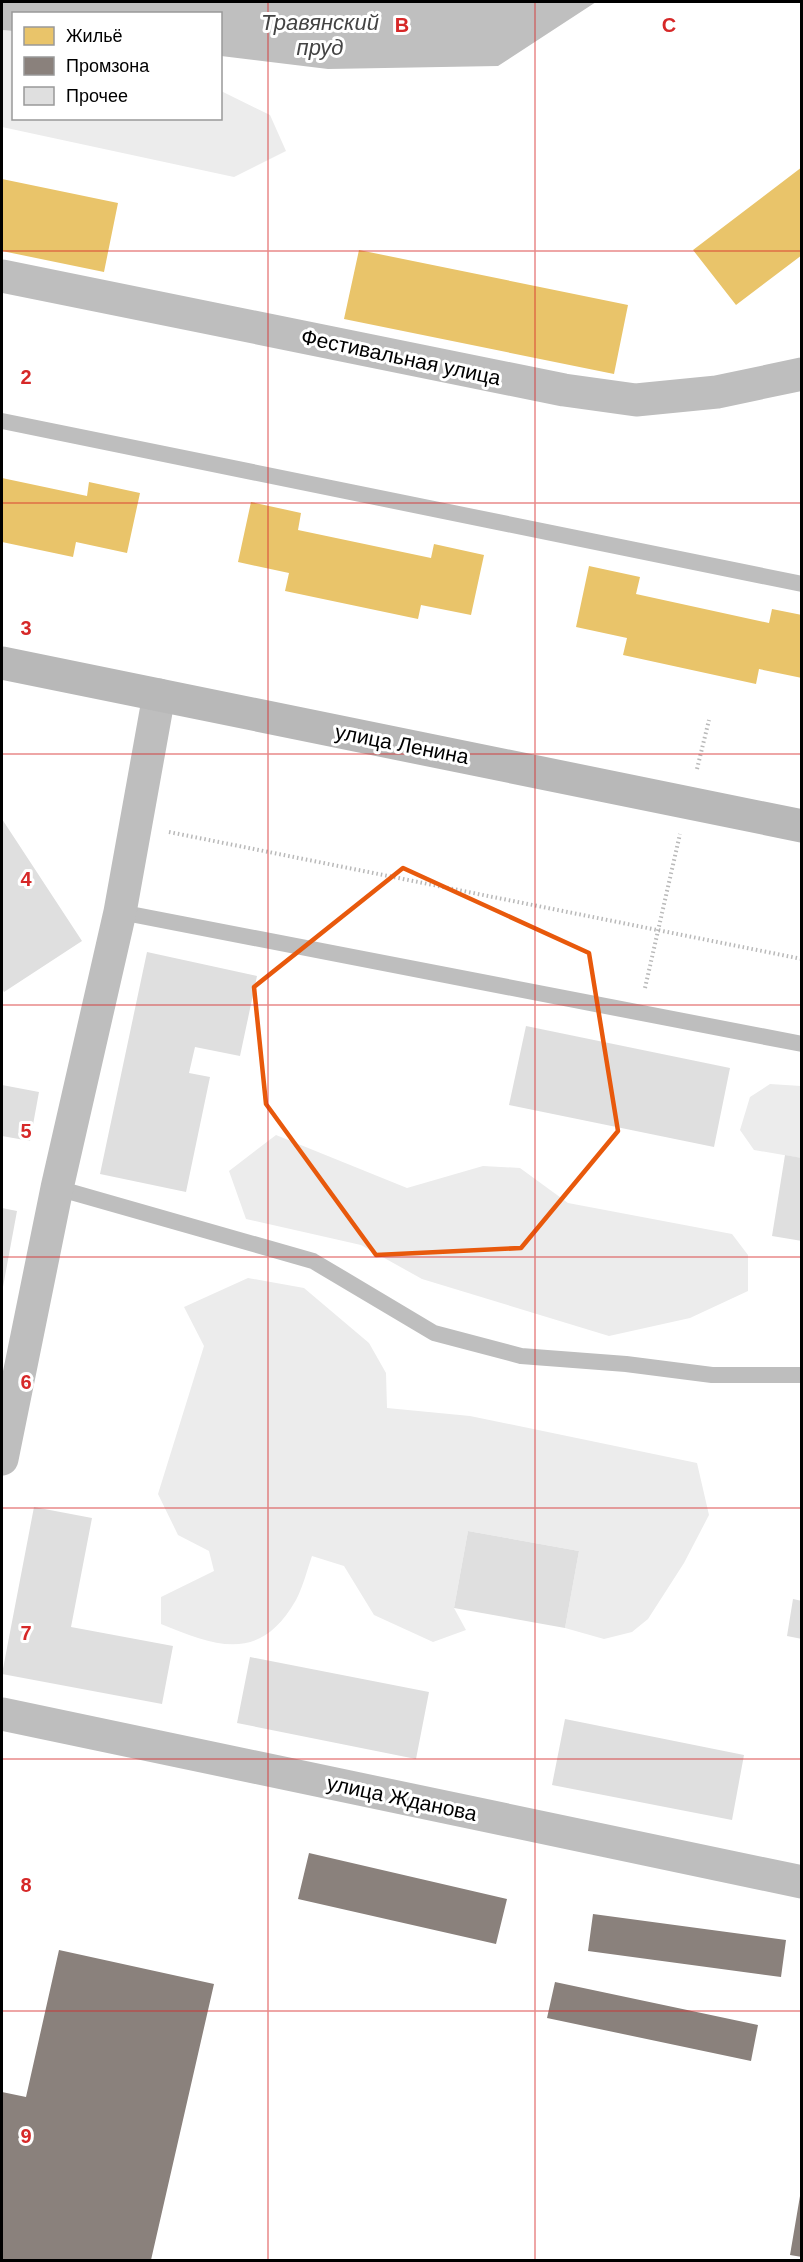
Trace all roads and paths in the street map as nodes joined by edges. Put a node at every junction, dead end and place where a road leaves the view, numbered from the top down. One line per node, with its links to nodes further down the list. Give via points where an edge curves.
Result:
1 (2, 276): 2 (street, Фестивальная улица, via 564,390 636,400 717,392)
2 (801, 374)
3 (2, 421): 4 (lane)
4 (801, 584)
5 (2, 663): 6 (street, улица Ленина)
6 (159, 695): 8 (street, улица Ленина); 9 (street)
7 (709, 720): 8 (path)
8 (688, 803): 10 (street, улица Ленина); 12 (path)
9 (136, 825): 11 (street); 12 (path)
10 (801, 826)
11 (120, 912): 14 (lane); 16 (street)
12 (658, 929): 13 (path); 14 (path)
13 (801, 959)
14 (640, 1013): 15 (lane)
15 (801, 1044)
16 (57, 1188): 17 (lane, via 313,1261 434,1333 521,1356 712,1375); 18 (street)
17 (801, 1375)
18 (2, 1459)
19 (2, 1714): 20 (street, улица Жданова)
20 (801, 1882)

